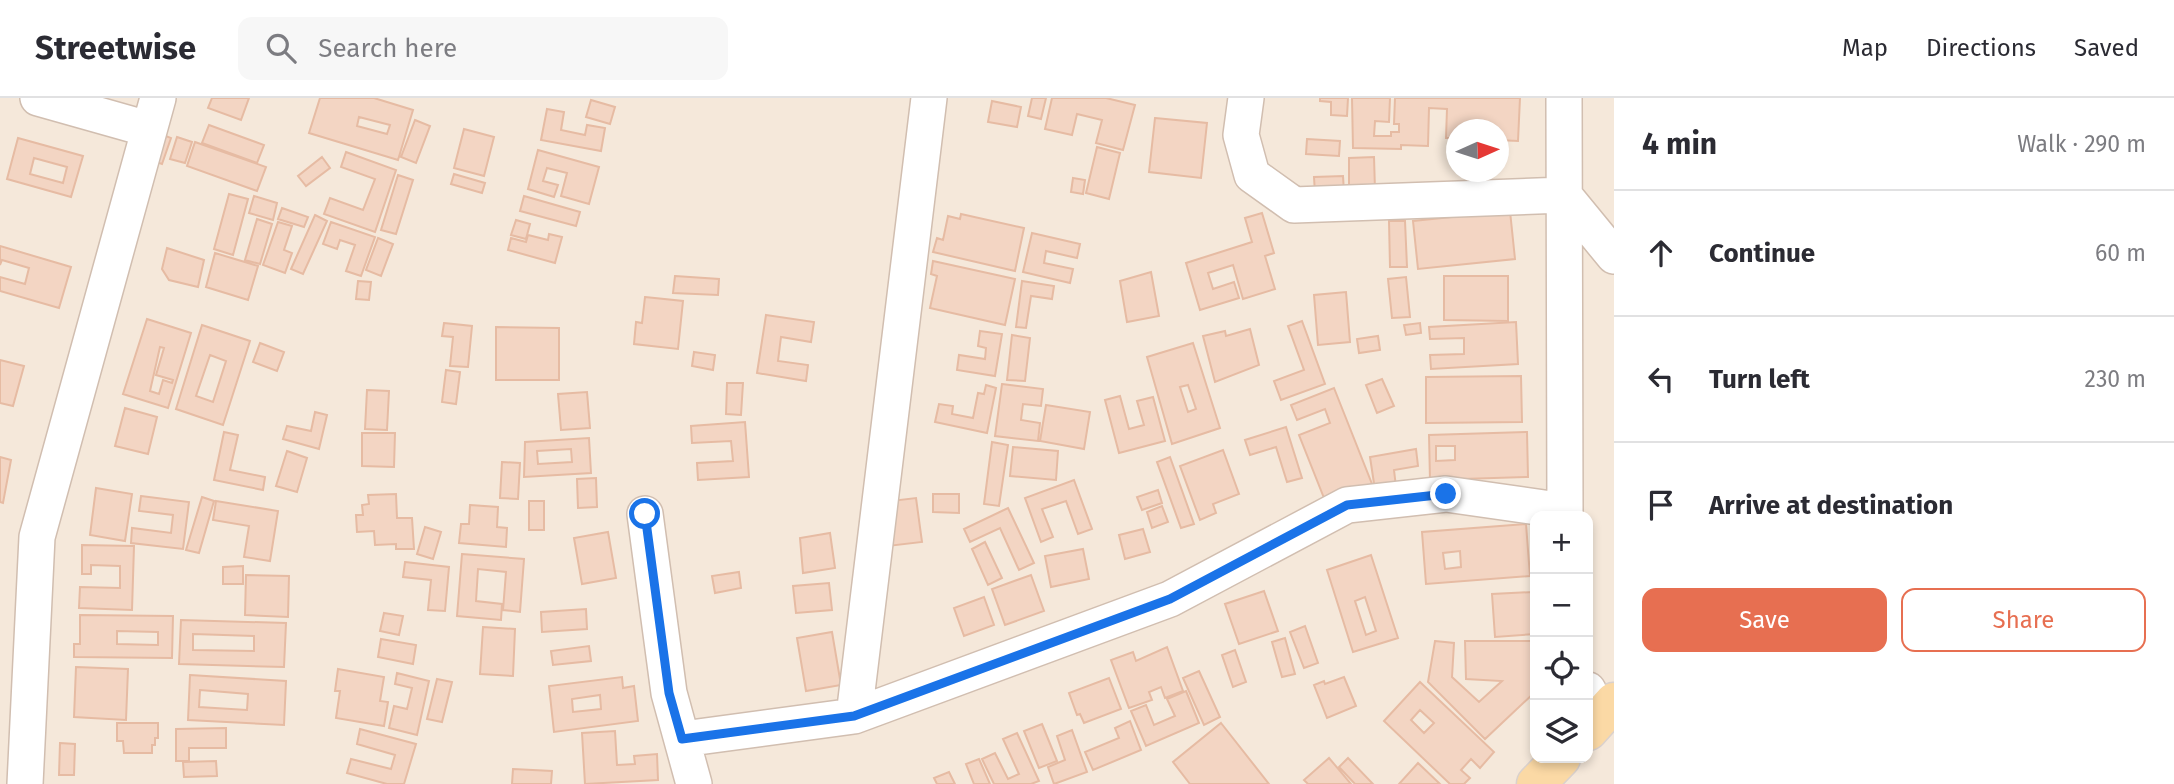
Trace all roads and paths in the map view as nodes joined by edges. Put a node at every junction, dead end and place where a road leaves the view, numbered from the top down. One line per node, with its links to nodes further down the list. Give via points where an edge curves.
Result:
1 (38, 98): 5 (street)
2 (929, 98): 12 (street)
3 (1247, 98): 6 (street, via 1241,135 1252,175 1294,205)
4 (1564, 98): 6 (street)
5 (153, 114): 11 (street, via 37,537)
6 (1564, 195): 7 (street); 9 (street)
7 (1614, 256)
8 (1552, 511): 12 (street, via 1446,494 1347,505 1170,599)
9 (1565, 511)
10 (645, 514): 13 (street, via 669,693)
11 (14, 715): 15 (street)
12 (854, 716): 13 (street)
13 (682, 739): 16 (street)
14 (1556, 763): 17 (main road)
15 (24, 784)
16 (694, 784)
17 (1535, 784)

